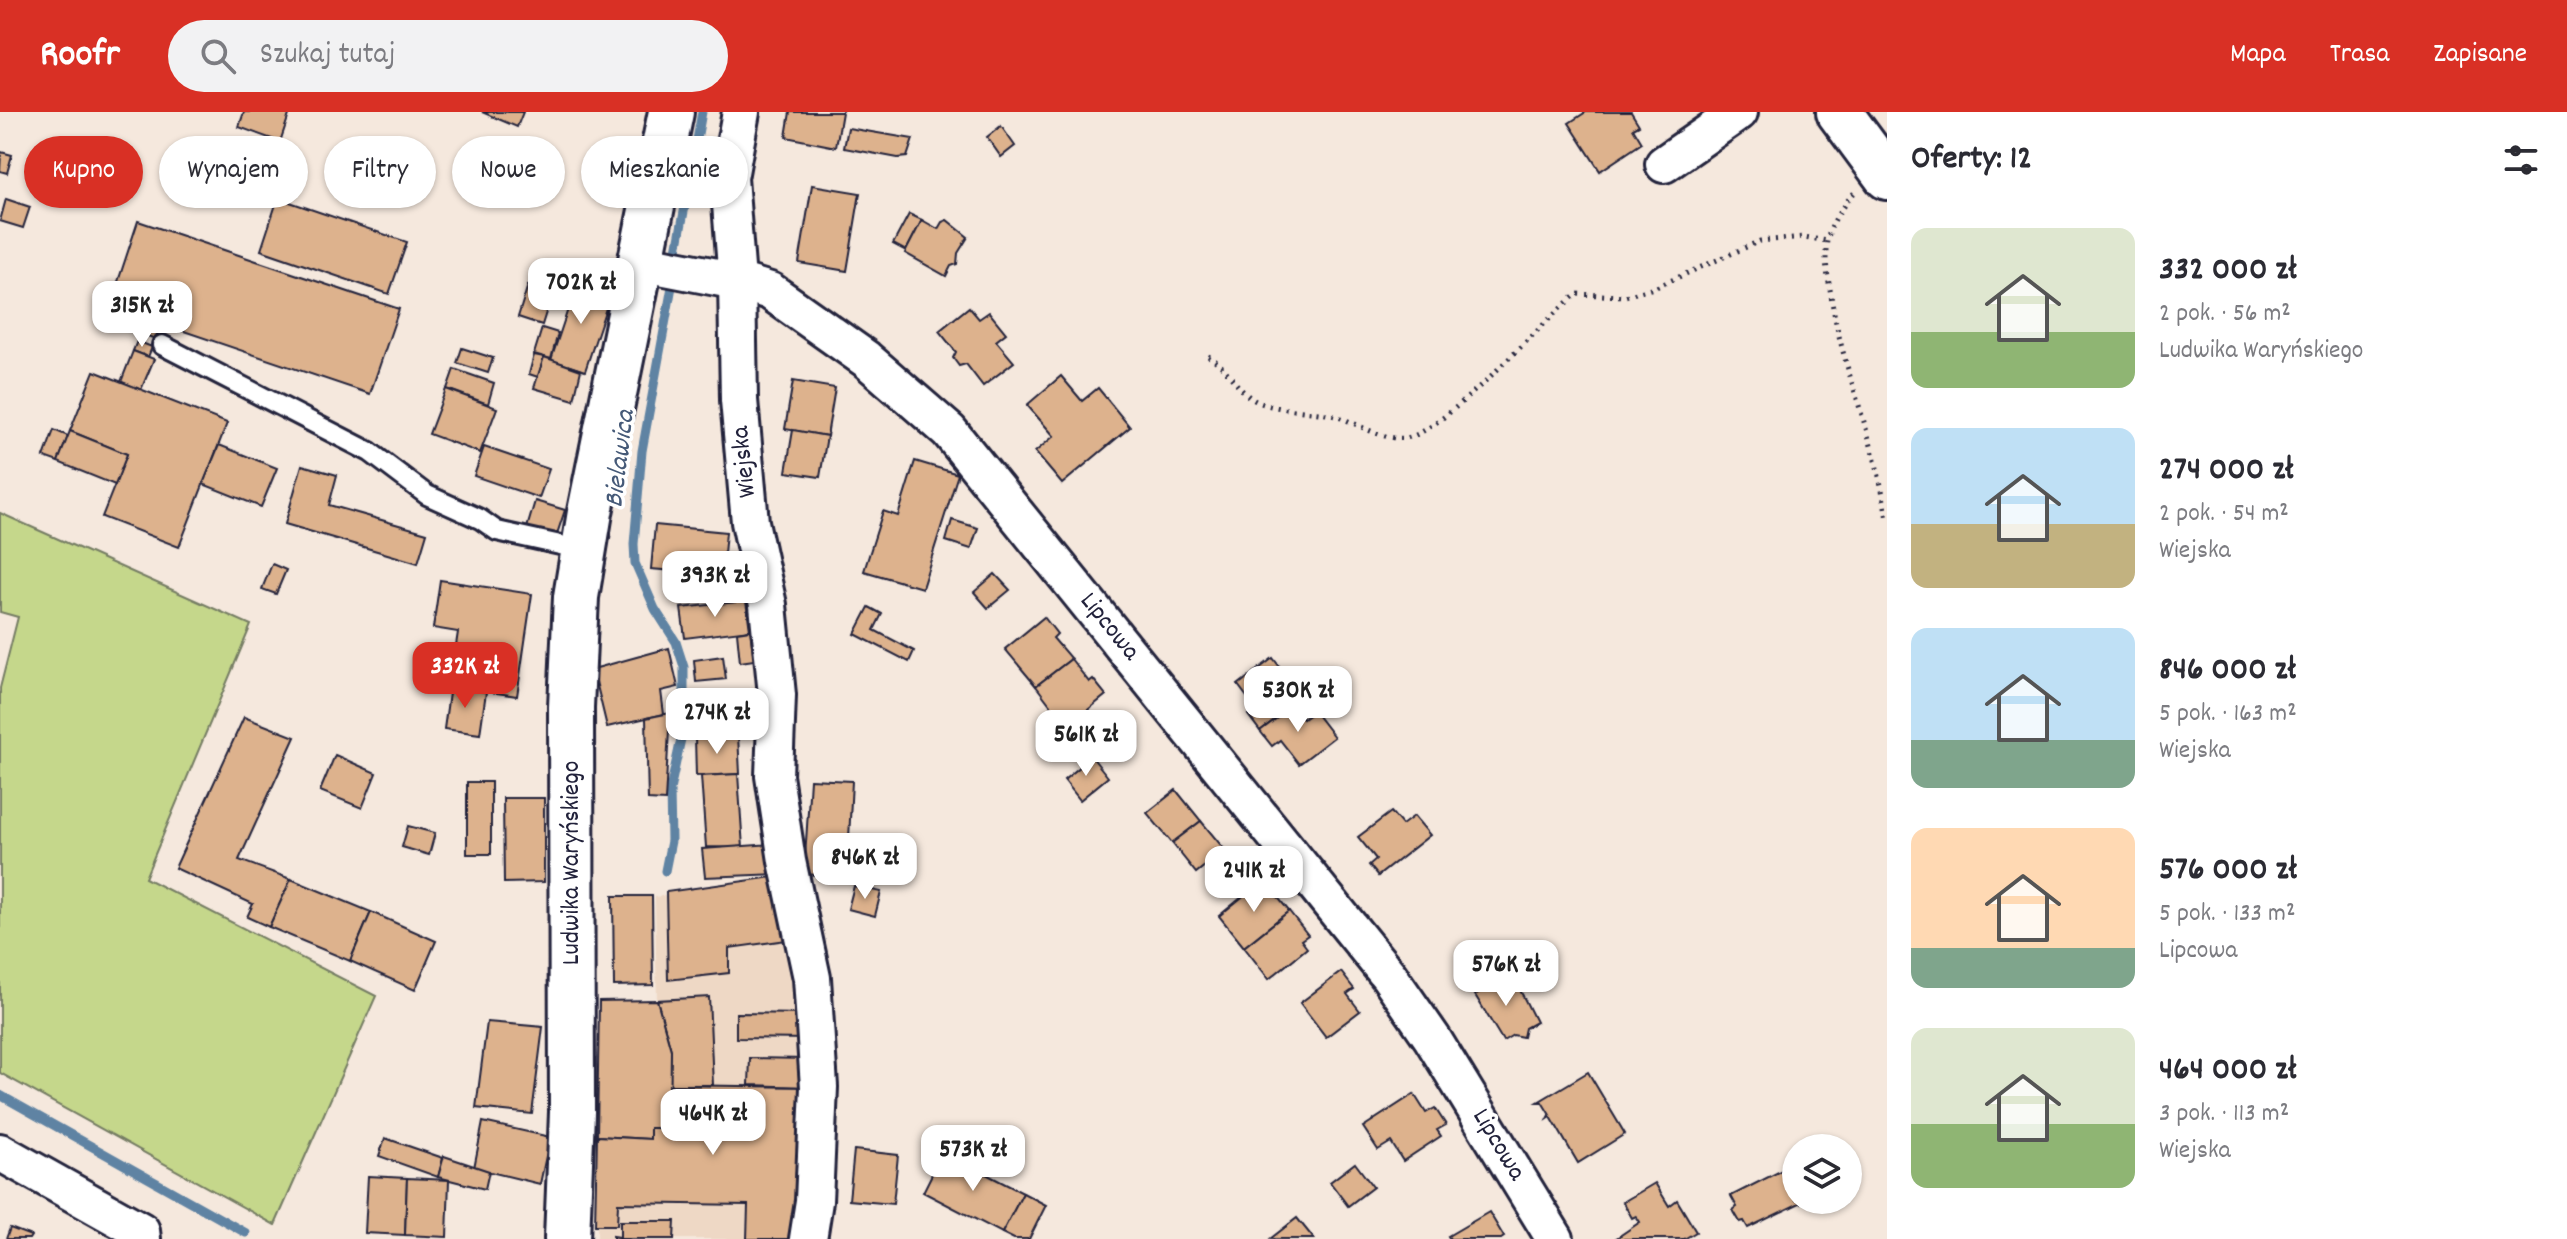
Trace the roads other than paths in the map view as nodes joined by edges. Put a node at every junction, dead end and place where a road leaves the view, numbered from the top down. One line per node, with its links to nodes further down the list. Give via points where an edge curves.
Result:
1 (671, 112): 7 (main road, Ludwika Waryńskiego)
2 (741, 112): 8 (street, Wiejska, via 729,178)
3 (1739, 112): 5 (street)
4 (1839, 112): 6 (main road)
5 (1664, 164)
6 (1884, 172)
7 (667, 266): 8 (street, Lipcowa); 10 (main road, Ludwika Waryńskiego)
8 (737, 281): 14 (street, Wiejska, via 740,416 750,522 768,605 777,695 774,776 812,978 819,1087); 15 (street, Lipcowa, via 770,291 866,359 949,431 983,470 1389,976)
9 (162, 345): 10 (lane, via 370,452 427,495 497,531)
10 (583, 550): 13 (main road, Ludwika Waryńskiego, via 571,677 572,1112)
11 (0, 1152): 12 (street, via 122,1219 141,1231)
12 (142, 1239)
13 (567, 1239)
14 (808, 1239)
15 (1555, 1239)

